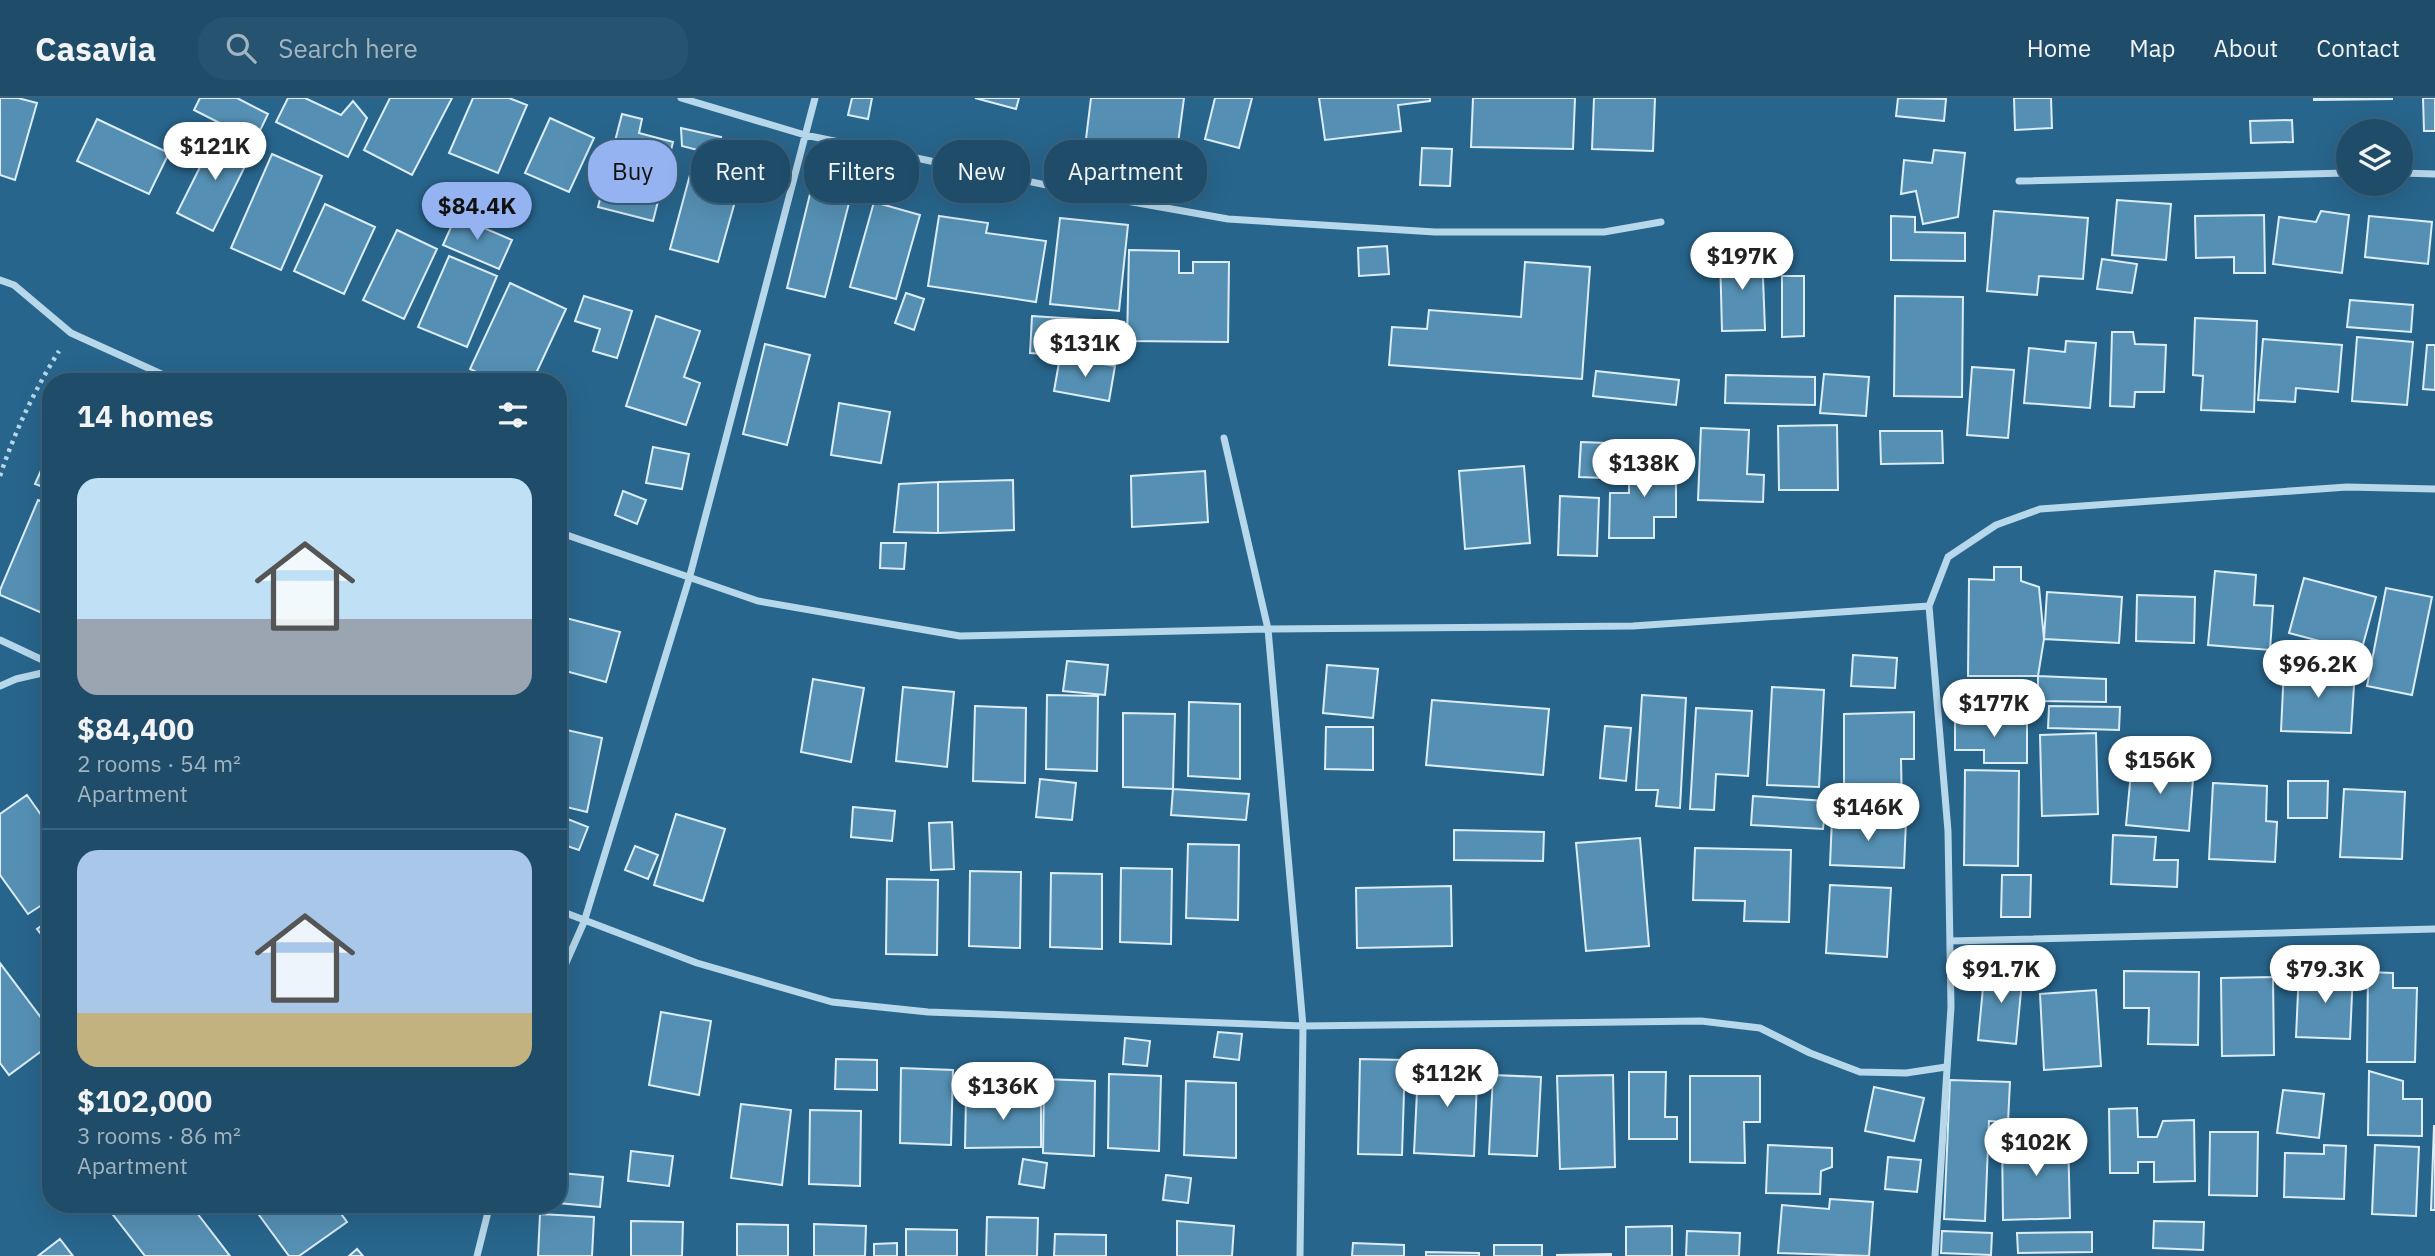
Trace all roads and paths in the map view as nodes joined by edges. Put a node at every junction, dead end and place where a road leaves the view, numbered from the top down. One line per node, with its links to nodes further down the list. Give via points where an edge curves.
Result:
1 (681, 98): 3 (street)
2 (815, 98): 3 (street)
3 (805, 135): 8 (street, via 1228,219 1435,232 1604,232); 18 (street)
4 (2336, 173): 7 (street)
5 (2413, 173): 6 (street)
6 (2435, 174)
7 (2019, 181)
8 (1661, 222)
9 (0, 280): 10 (street, via 14,285)
10 (71, 332): 11 (path); 12 (street)
11 (45, 373)
12 (159, 373)
13 (42, 378): 15 (path, via 11,441)
14 (1224, 438): 20 (street)
15 (0, 476)
16 (2435, 489): 19 (street, via 2347,487 2040,509 1996,524 1948,557)
17 (567, 536): 18 (street)
18 (689, 579): 20 (street, via 758,601 960,636); 26 (street)
19 (1929, 606): 20 (street, via 1633,626); 28 (street, via 1948,831)
20 (1268, 629): 30 (street)
21 (0, 640): 22 (street)
22 (42, 660)
23 (42, 673): 24 (street)
24 (0, 686)
25 (567, 914): 26 (street)
26 (584, 922): 29 (street); 30 (street, via 697,963 832,1002 928,1012)
27 (2435, 929): 28 (street)
28 (1950, 941): 31 (street)
29 (567, 961)
30 (1303, 1026): 31 (street, via 1701,1021 1760,1028 1810,1054 1860,1072 1906,1073); 34 (street)
31 (1946, 1067): 35 (street)
32 (488, 1213): 33 (street)
33 (477, 1256)
34 (1300, 1256)
35 (1935, 1256)

